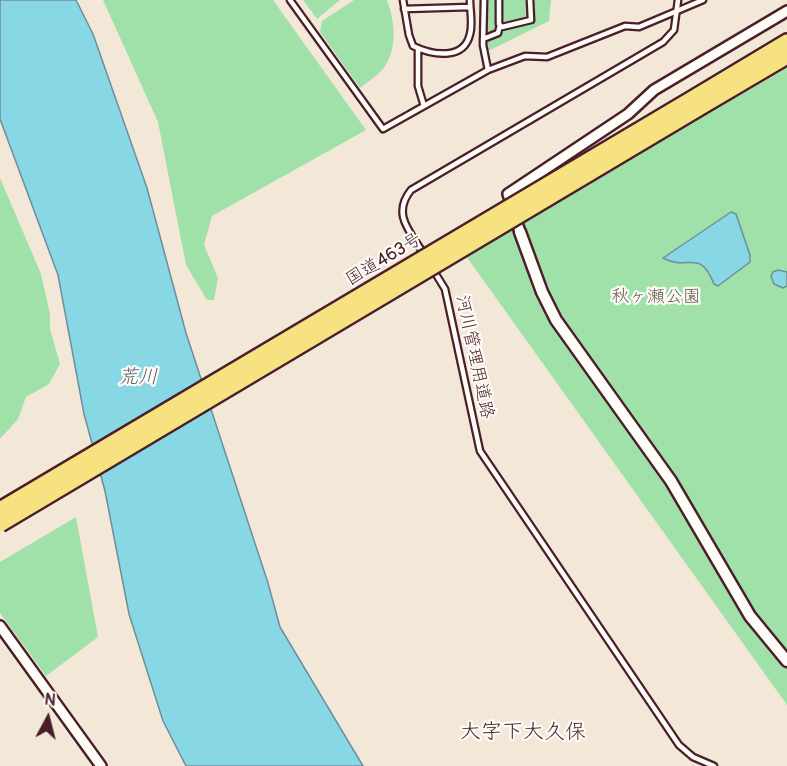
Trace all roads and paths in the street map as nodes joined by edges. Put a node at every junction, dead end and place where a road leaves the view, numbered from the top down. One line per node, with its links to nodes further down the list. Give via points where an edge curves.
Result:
1 (290, 0): 22 (lane, via 380,128)
2 (403, 0): 12 (lane)
3 (428, 0): 11 (lane)
4 (470, 0): 10 (lane)
5 (484, 0): 16 (lane)
6 (499, 0): 15 (lane)
7 (530, 0): 15 (lane, via 531,20)
8 (678, 0): 13 (lane, 河川管理用道路)
9 (703, 0): 13 (lane)
10 (470, 7): 11 (lane); 18 (lane, via 471,33 462,50 434,53)
11 (428, 8): 12 (lane)
12 (404, 9): 18 (lane, via 409,35)
13 (676, 11): 20 (lane, via 547,57 525,56); 29 (lane, 河川管理用道路, via 674,30 663,42 411,190 403,200 401,216 445,289 480,451 679,745 693,757)
14 (787, 12): 23 (street, via 654,90 628,114 508,194)
15 (500, 26): 16 (lane, via 498,33)
16 (483, 39): 20 (lane)
17 (787, 42): 21 (highway, 国道463号)
18 (418, 48): 22 (lane, via 418,86)
19 (787, 56): 21 (highway, 国道463号)
20 (488, 70): 22 (lane)
21 (700, 101): 24 (highway, 国道463号, bridge); 25 (highway, 国道463号, bridge)
22 (424, 106)
23 (520, 232): 27 (street, via 556,320 672,482 750,616)
24 (0, 510)
25 (0, 524)
26 (0, 627): 28 (street)
27 (787, 661)
28 (100, 766)
29 (714, 766)

